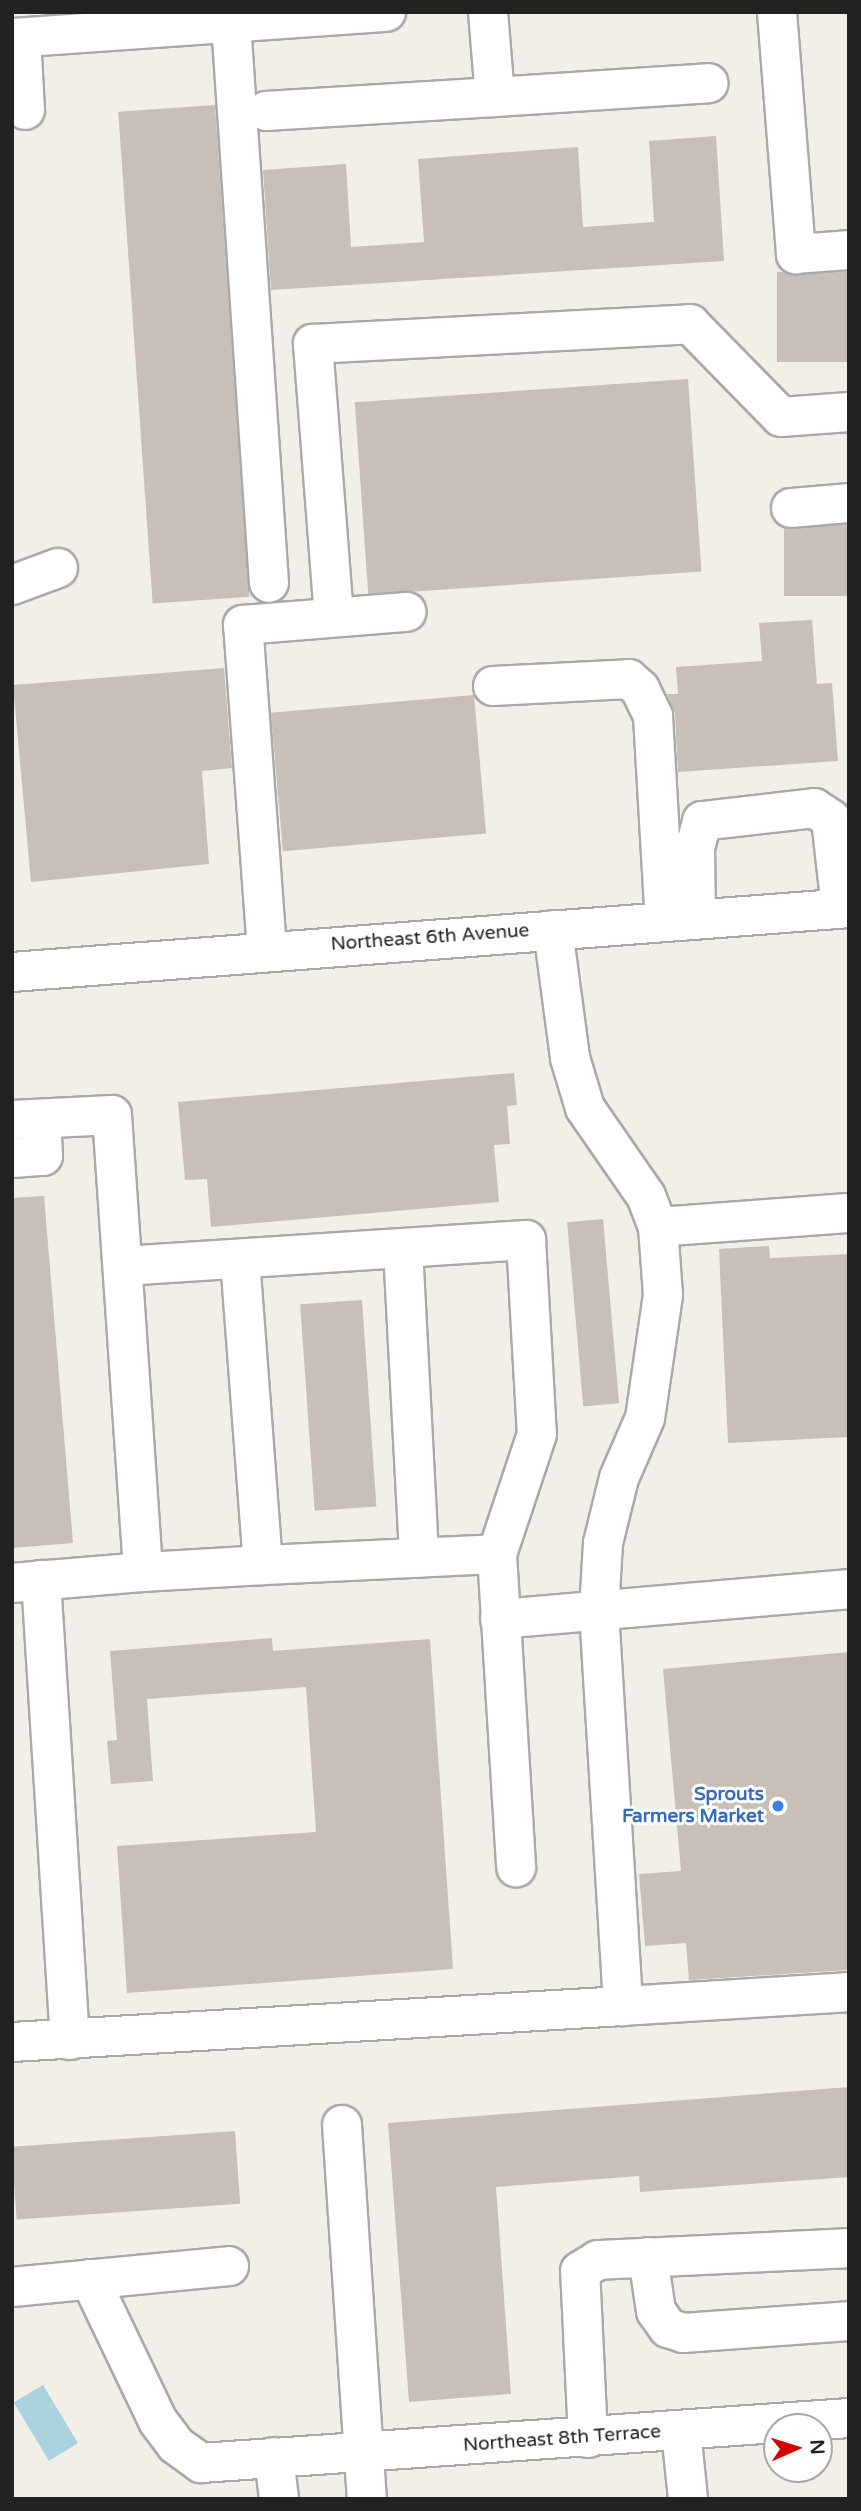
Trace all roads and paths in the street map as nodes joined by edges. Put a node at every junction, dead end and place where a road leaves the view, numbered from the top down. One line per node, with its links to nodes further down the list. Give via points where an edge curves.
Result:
1 (386, 12): 4 (street)
2 (488, 12): 7 (street)
3 (777, 12): 10 (street, via 796,254)
4 (231, 23): 5 (street); 15 (street)
5 (16, 38): 8 (street)
6 (709, 83): 7 (street)
7 (495, 97): 9 (street)
8 (25, 110)
9 (266, 111)
10 (849, 250)
11 (849, 412): 18 (street, via 781,417 690,324 313,344)
12 (849, 503): 13 (street)
13 (791, 508)
14 (58, 568): 16 (street)
15 (270, 583)
16 (12, 585)
17 (406, 612): 18 (street)
18 (334, 618): 23 (street, via 243,625)
19 (493, 686): 21 (street, via 629,679 640,689 653,716)
20 (845, 908): 21 (street, Northeast 6th Avenue); 21 (street, via 831,819 824,811 801,809 702,821)
21 (680, 920): 22 (street, Northeast 6th Avenue)
22 (553, 930): 23 (street, Northeast 6th Avenue); 28 (street, via 570,1058 586,1108 646,1196)
23 (267, 950): 24 (street, Northeast 6th Avenue)
24 (12, 972)
25 (27, 1119): 26 (street, via 43,1156); 31 (street, via 112,1115)
26 (12, 1158)
27 (849, 1213): 28 (street)
28 (658, 1227): 38 (street, via 663,1296 645,1418 612,1503)
29 (403, 1249): 30 (street); 32 (street, via 526,1241 537,1434); 33 (street)
30 (240, 1259): 31 (street); 34 (street)
31 (123, 1266): 35 (street)
32 (497, 1554): 33 (street); 39 (street)
33 (419, 1558): 34 (street)
34 (263, 1565): 35 (street)
35 (143, 1572): 36 (street)
36 (27, 1581): 43 (street)
37 (849, 1589): 38 (street)
38 (599, 1611): 39 (street); 42 (street)
39 (500, 1619): 40 (street)
40 (516, 1867)
41 (849, 1992): 42 (street)
42 (623, 2006): 43 (street)
43 (70, 2040): 44 (street)
44 (12, 2042)
45 (342, 2126): 55 (street)
46 (849, 2248): 47 (street)
47 (648, 2258): 51 (street, via 656,2311 667,2328 683,2333); 54 (street, via 598,2260 580,2271)
48 (229, 2266): 49 (street)
49 (90, 2279): 50 (street); 56 (street, Northeast 8th Terrace, via 158,2421 176,2445 201,2463)
50 (12, 2287)
51 (849, 2321)
52 (849, 2418): 53 (street, Northeast 8th Terrace)
53 (681, 2431): 54 (street, Northeast 8th Terrace); 59 (street)
54 (588, 2438): 55 (street, Northeast 8th Terrace)
55 (364, 2451): 56 (street, Northeast 8th Terrace); 58 (street)
56 (274, 2457): 57 (street)
57 (279, 2499)
58 (367, 2499)
59 (688, 2499)

